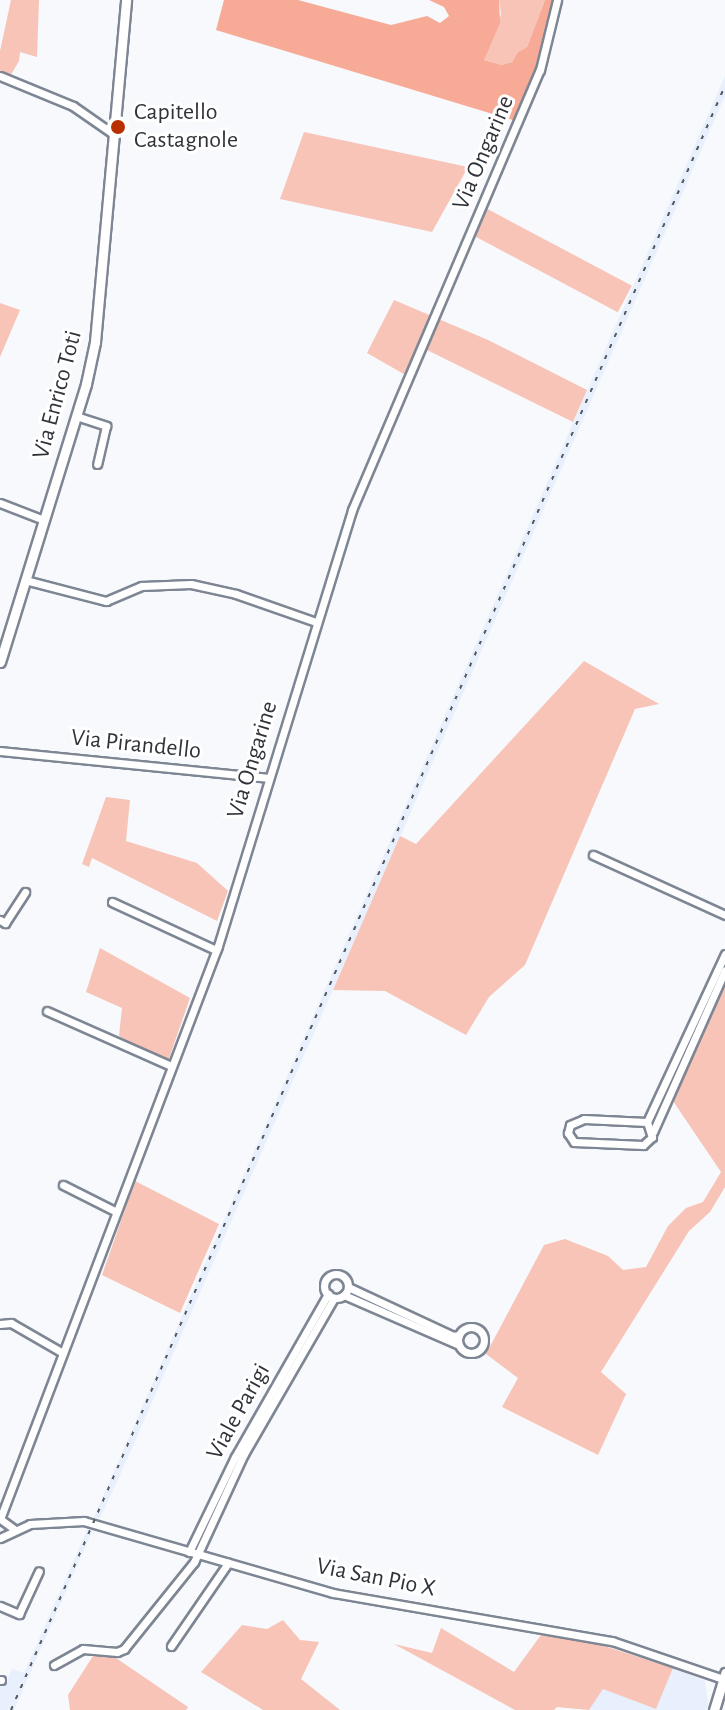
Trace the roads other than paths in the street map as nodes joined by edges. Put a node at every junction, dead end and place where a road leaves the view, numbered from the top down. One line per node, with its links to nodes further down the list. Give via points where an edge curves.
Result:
1 (126, 0): 4 (main road, Via Enrico Toti)
2 (557, 0): 10 (street, Via Ongarine, via 540,70 352,510)
3 (0, 76): 4 (street, via 73,106)
4 (112, 133): 5 (main road, Via Enrico Toti, via 95,342)
5 (76, 416): 6 (street, via 106,426); 8 (main road, Via Enrico Toti)
6 (97, 464)
7 (0, 503): 8 (street)
8 (44, 520): 9 (main road, Via Enrico Toti)
9 (25, 580): 10 (street, via 106,601 142,586 191,584); 11 (main road, Via Enrico Toti)
10 (316, 622): 13 (street, Via Ongarine)
11 (0, 662)
12 (0, 751): 13 (street, Via Pirandello)
13 (269, 778): 19 (street, Via Ongarine)
14 (593, 855): 17 (street)
15 (25, 892): 18 (street, via 5,923)
16 (112, 902): 19 (street)
17 (725, 915)
18 (0, 920)
19 (216, 950): 23 (street, Via Ongarine)
20 (725, 954): 24 (street)
21 (725, 970): 25 (street)
22 (47, 1011): 23 (street)
23 (171, 1066): 27 (street, Via Ongarine)
24 (647, 1122): 25 (street); 25 (street, via 580,1119 568,1133 574,1142 638,1145)
25 (652, 1134)
26 (63, 1185): 27 (street)
27 (115, 1211): 33 (street, Via Ongarine)
28 (346, 1291): 29 (street); 29 (street, via 345,1278 335,1275 326,1281); 31 (street); 32 (street)
29 (331, 1296): 37 (street, Viale Parigi, via 235,1457); 38 (street, Viale Parigi, via 244,1454)
30 (0, 1324): 33 (street, via 11,1323)
31 (459, 1335): 32 (street); 32 (street, via 472,1327 484,1338 476,1352)
32 (459, 1345)
33 (63, 1353): 34 (street, Via Ongarine)
34 (0, 1519): 35 (street, Via Ongarine)
35 (18, 1528): 36 (street); 37 (street, Via San Pio X, via 84,1521)
36 (0, 1538)
37 (189, 1552): 38 (street, Via San Pio X)
38 (199, 1555): 39 (street, Via San Pio X); 43 (street, Viale Parigi, via 124,1649 83,1649)
39 (228, 1563): 42 (street); 44 (street, Via San Pio X, via 333,1593 612,1641)
40 (39, 1571): 41 (street, via 19,1614)
41 (0, 1606)
42 (171, 1646)
43 (54, 1665)
44 (724, 1677): 45 (main road)
45 (714, 1710)

